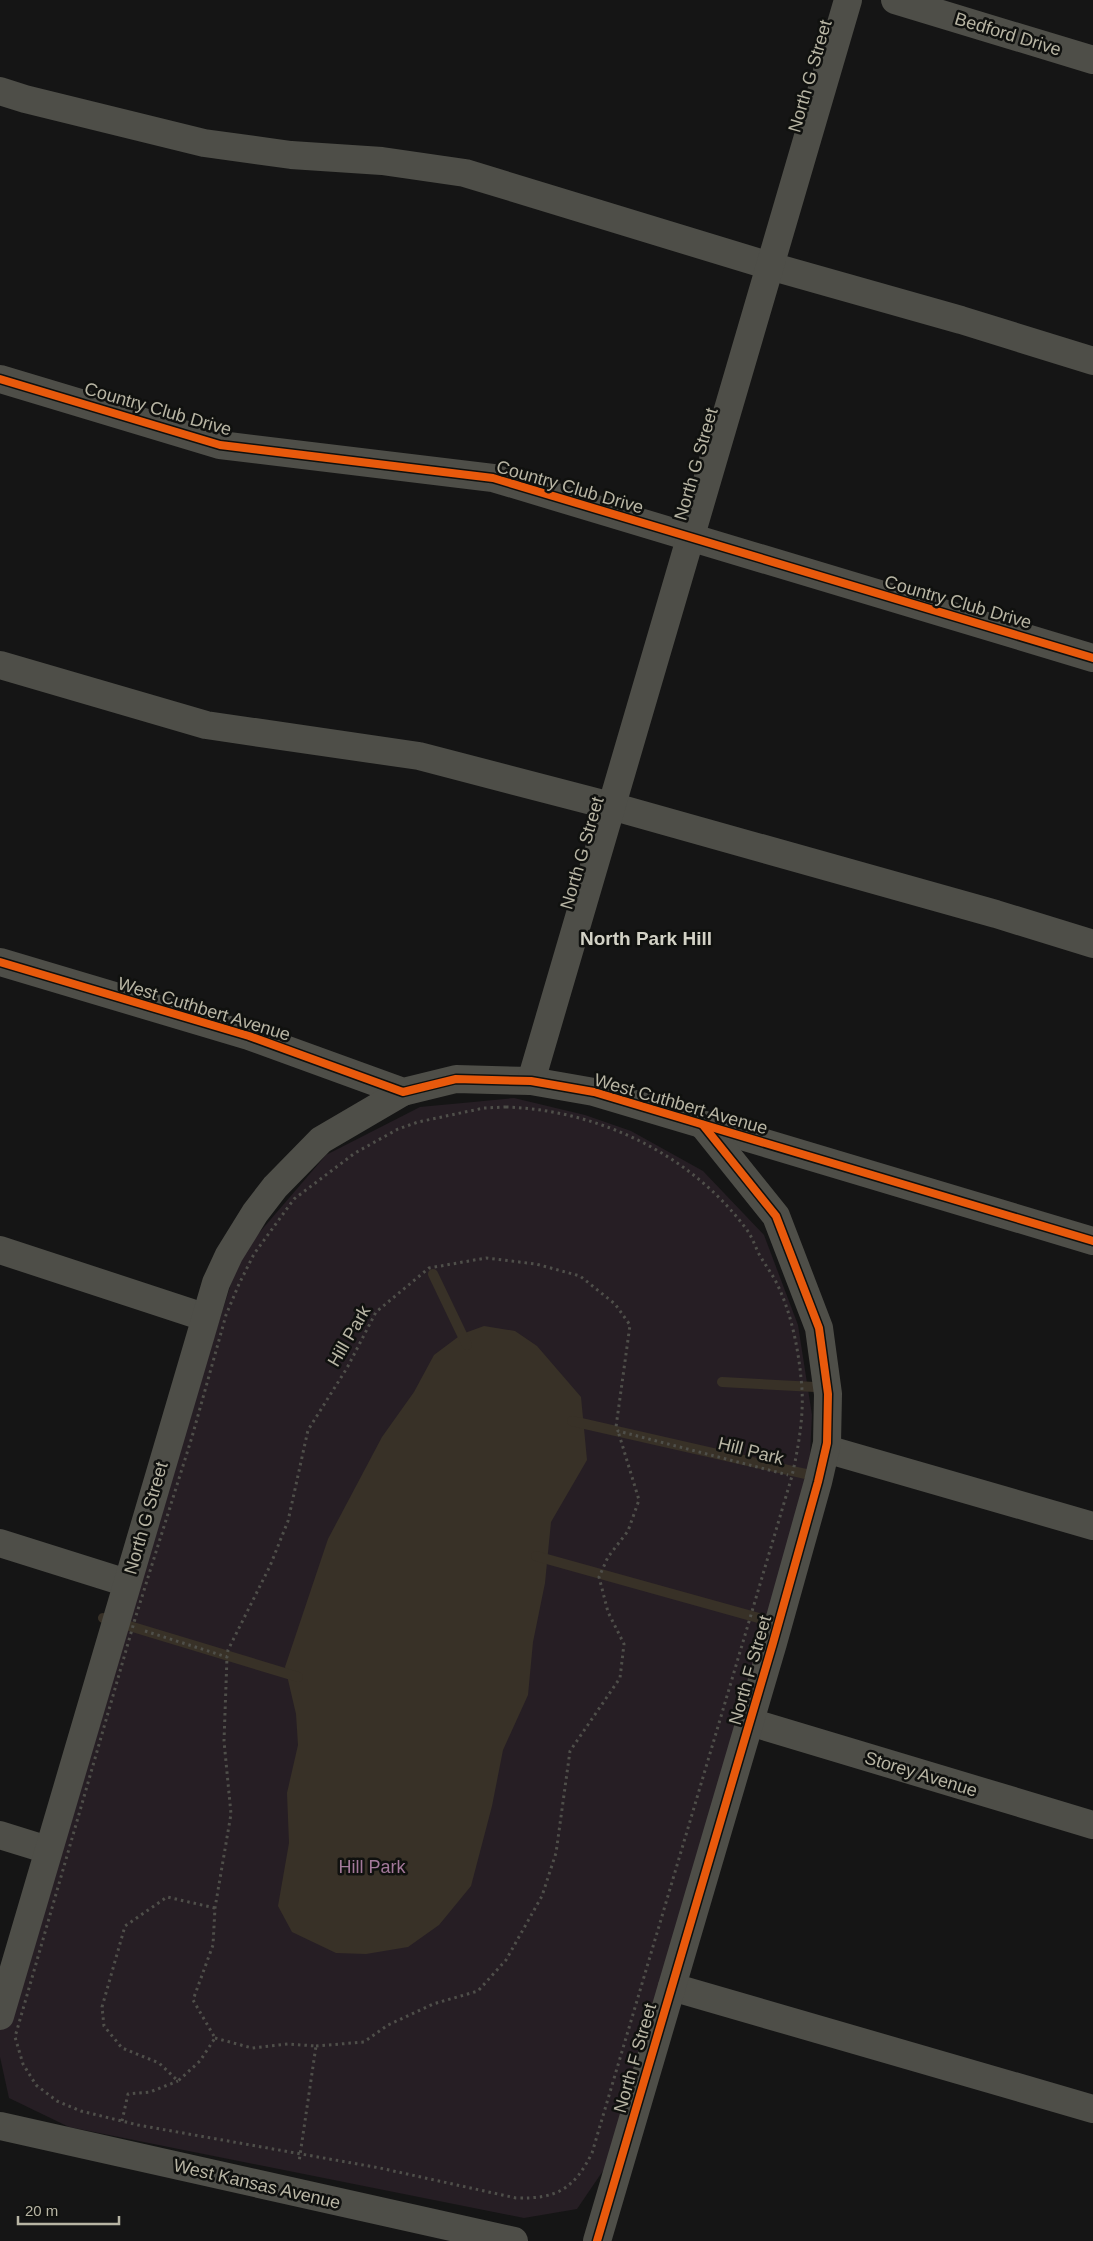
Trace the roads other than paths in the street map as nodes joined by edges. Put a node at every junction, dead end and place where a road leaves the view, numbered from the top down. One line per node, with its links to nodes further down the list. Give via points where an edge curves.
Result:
1 (848, 0): 5 (street, North G Street)
2 (895, 0): 3 (street, Bedford Drive)
3 (1093, 60)
4 (0, 91): 5 (street, via 204,143 291,155 382,160 464,173)
5 (770, 266): 6 (street); 8 (street, North G Street)
6 (1093, 361)
7 (0, 379): 8 (street, Country Club Drive, via 220,445 494,478)
8 (690, 538): 9 (street, Country Club Drive); 11 (street, North G Street)
9 (1093, 658)
10 (0, 665): 11 (street, via 206,725 419,756)
11 (611, 806): 12 (street); 14 (street, North G Street)
12 (1093, 944)
13 (0, 962): 15 (street, West Cuthbert Avenue, via 249,1036)
14 (532, 1081): 15 (street, West Cuthbert Avenue, via 456,1079); 16 (street, West Cuthbert Avenue, via 594,1092)
15 (403, 1092): 19 (street, North G Street, via 321,1140 275,1187 229,1255)
16 (703, 1125): 17 (street, West Cuthbert Avenue); 20 (street, North F Street, via 776,1216 819,1328 828,1394)
17 (1093, 1241)
18 (0, 1250): 19 (street)
19 (204, 1317): 23 (street, North G Street)
20 (826, 1449): 21 (street); 24 (street, North F Street)
21 (1093, 1526)
22 (0, 1543): 23 (street)
23 (128, 1583): 27 (street, North G Street, via 125,1624)
24 (750, 1722): 25 (street, Storey Avenue); 28 (street, North F Street)
25 (1093, 1825)
26 (0, 1835): 27 (street)
27 (48, 1850): 29 (street, North G Street)
28 (672, 1988): 30 (street); 33 (street, North F Street)
29 (0, 2016)
30 (1093, 2109)
31 (0, 2126): 32 (street, West Kansas Avenue)
32 (514, 2241)
33 (597, 2241)

